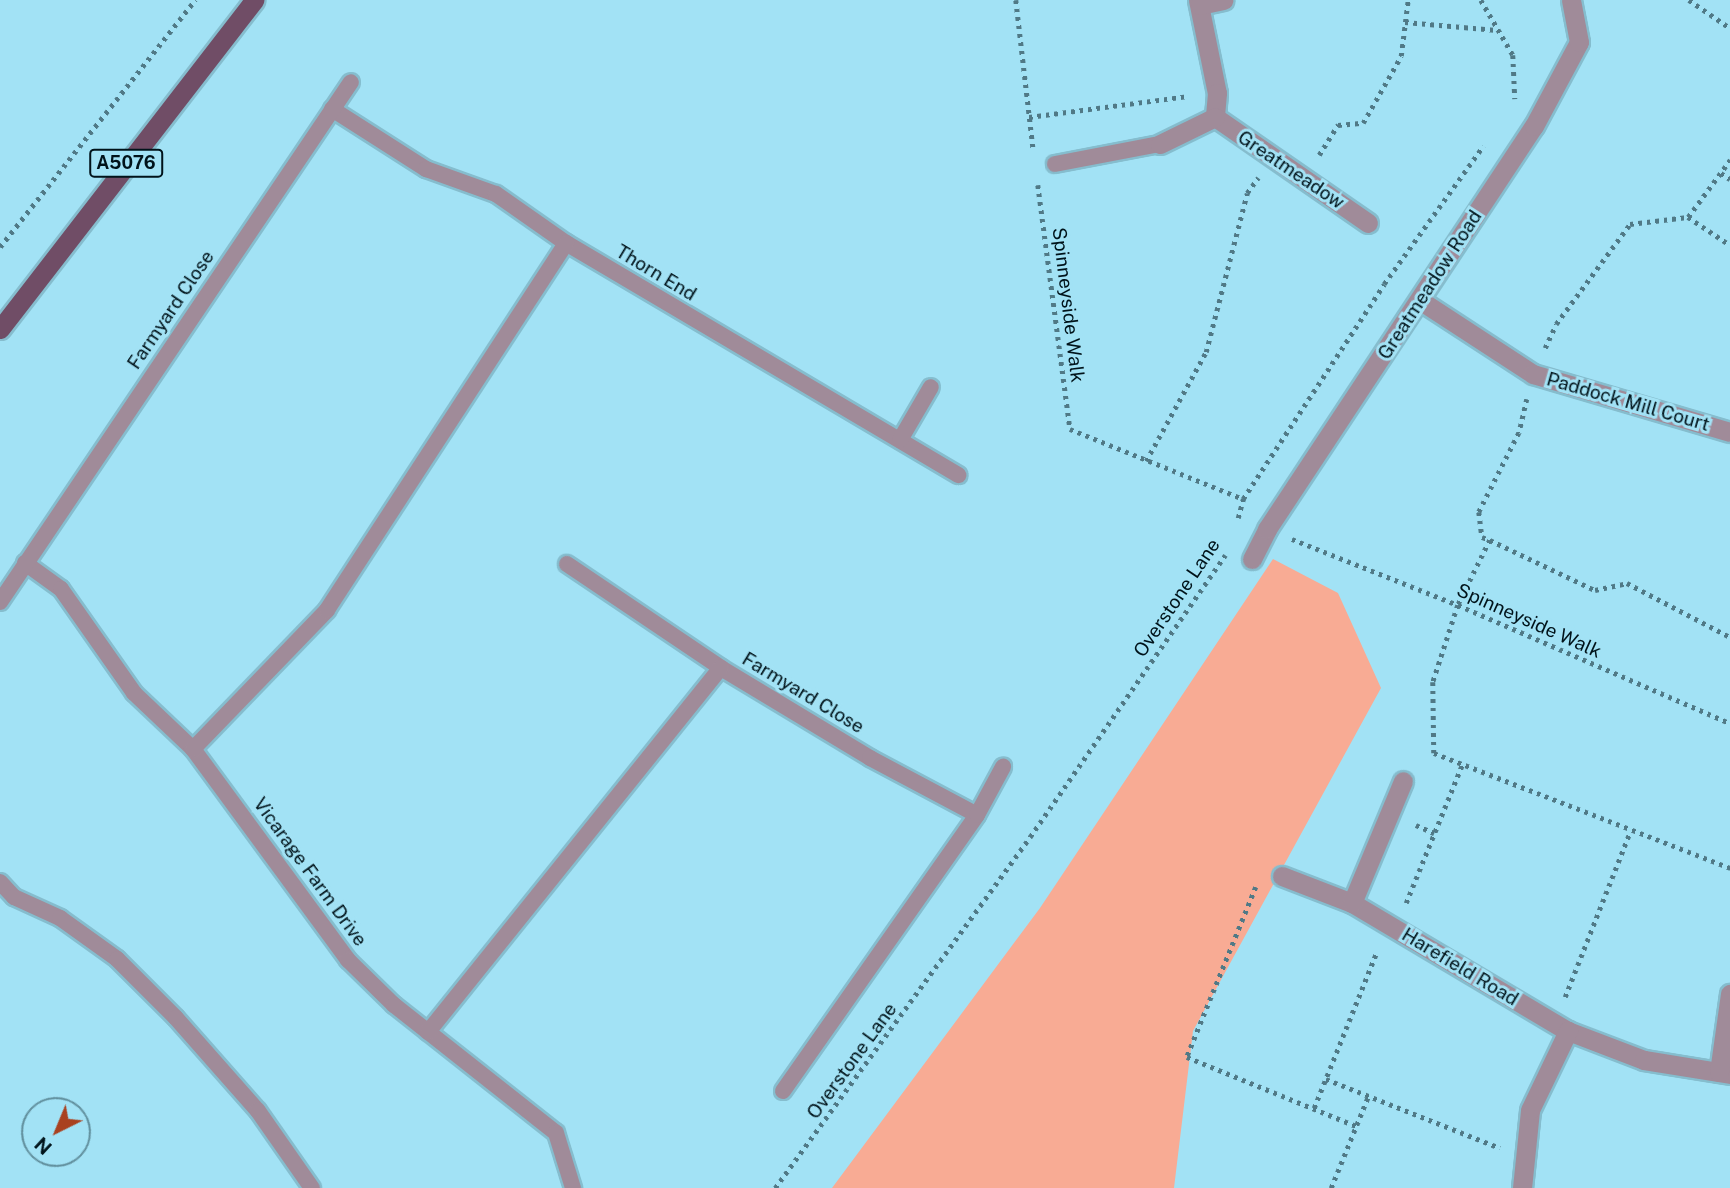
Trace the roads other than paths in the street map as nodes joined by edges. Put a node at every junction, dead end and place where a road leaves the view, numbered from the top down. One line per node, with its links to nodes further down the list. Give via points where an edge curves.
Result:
1 (254, 0): 13 (main road, A5076)
2 (1223, 0): 4 (street)
3 (1571, 0): 12 (street, Greatmeadow Road, via 1579,42 1534,125)
4 (1199, 3): 7 (street, via 1217,93)
5 (351, 82): 6 (lane, Farmyard Close)
6 (332, 109): 11 (lane, Thorn End, via 425,169 496,194); 19 (lane, Farmyard Close)
7 (1215, 117): 8 (street); 10 (street, Greatmeadow, via 1270,159)
8 (1160, 144): 9 (lane)
9 (1055, 164)
10 (1368, 222)
11 (566, 243): 16 (lane, Thorn End); 23 (lane, via 327,610)
12 (1421, 301): 15 (street, Paddock Mill Court, via 1533,374); 18 (street, Greatmeadow Road, via 1267,529)
13 (0, 329)
14 (931, 387): 16 (lane)
15 (1730, 432)
16 (900, 440): 17 (lane, Thorn End)
17 (959, 475)
18 (1252, 559)
19 (25, 563): 21 (lane, Farmyard Close); 23 (lane, Vicarage Farm Drive, via 61,589 134,693)
20 (567, 564): 22 (lane)
21 (0, 602)
22 (721, 668): 26 (lane, Farmyard Close, via 870,758); 32 (lane, Farmyard Close)
23 (193, 749): 32 (lane, Vicarage Farm Drive, via 348,960)
24 (1003, 767): 26 (lane)
25 (1404, 781): 29 (street)
26 (977, 815): 34 (lane)
27 (1282, 876): 29 (street, Harefield Road)
28 (0, 882): 35 (lane, via 14,897 60,918 117,959 258,1111)
29 (1352, 903): 31 (street, Harefield Road)
30 (1730, 994): 33 (street, Harefield Road)
31 (1561, 1027): 33 (street, Harefield Road, via 1644,1060); 37 (street, via 1530,1110)
32 (428, 1032): 36 (lane, Vicarage Farm Drive, via 556,1133)
33 (1725, 1073)
34 (783, 1091)
35 (312, 1188)
36 (573, 1188)
37 (1522, 1188)

